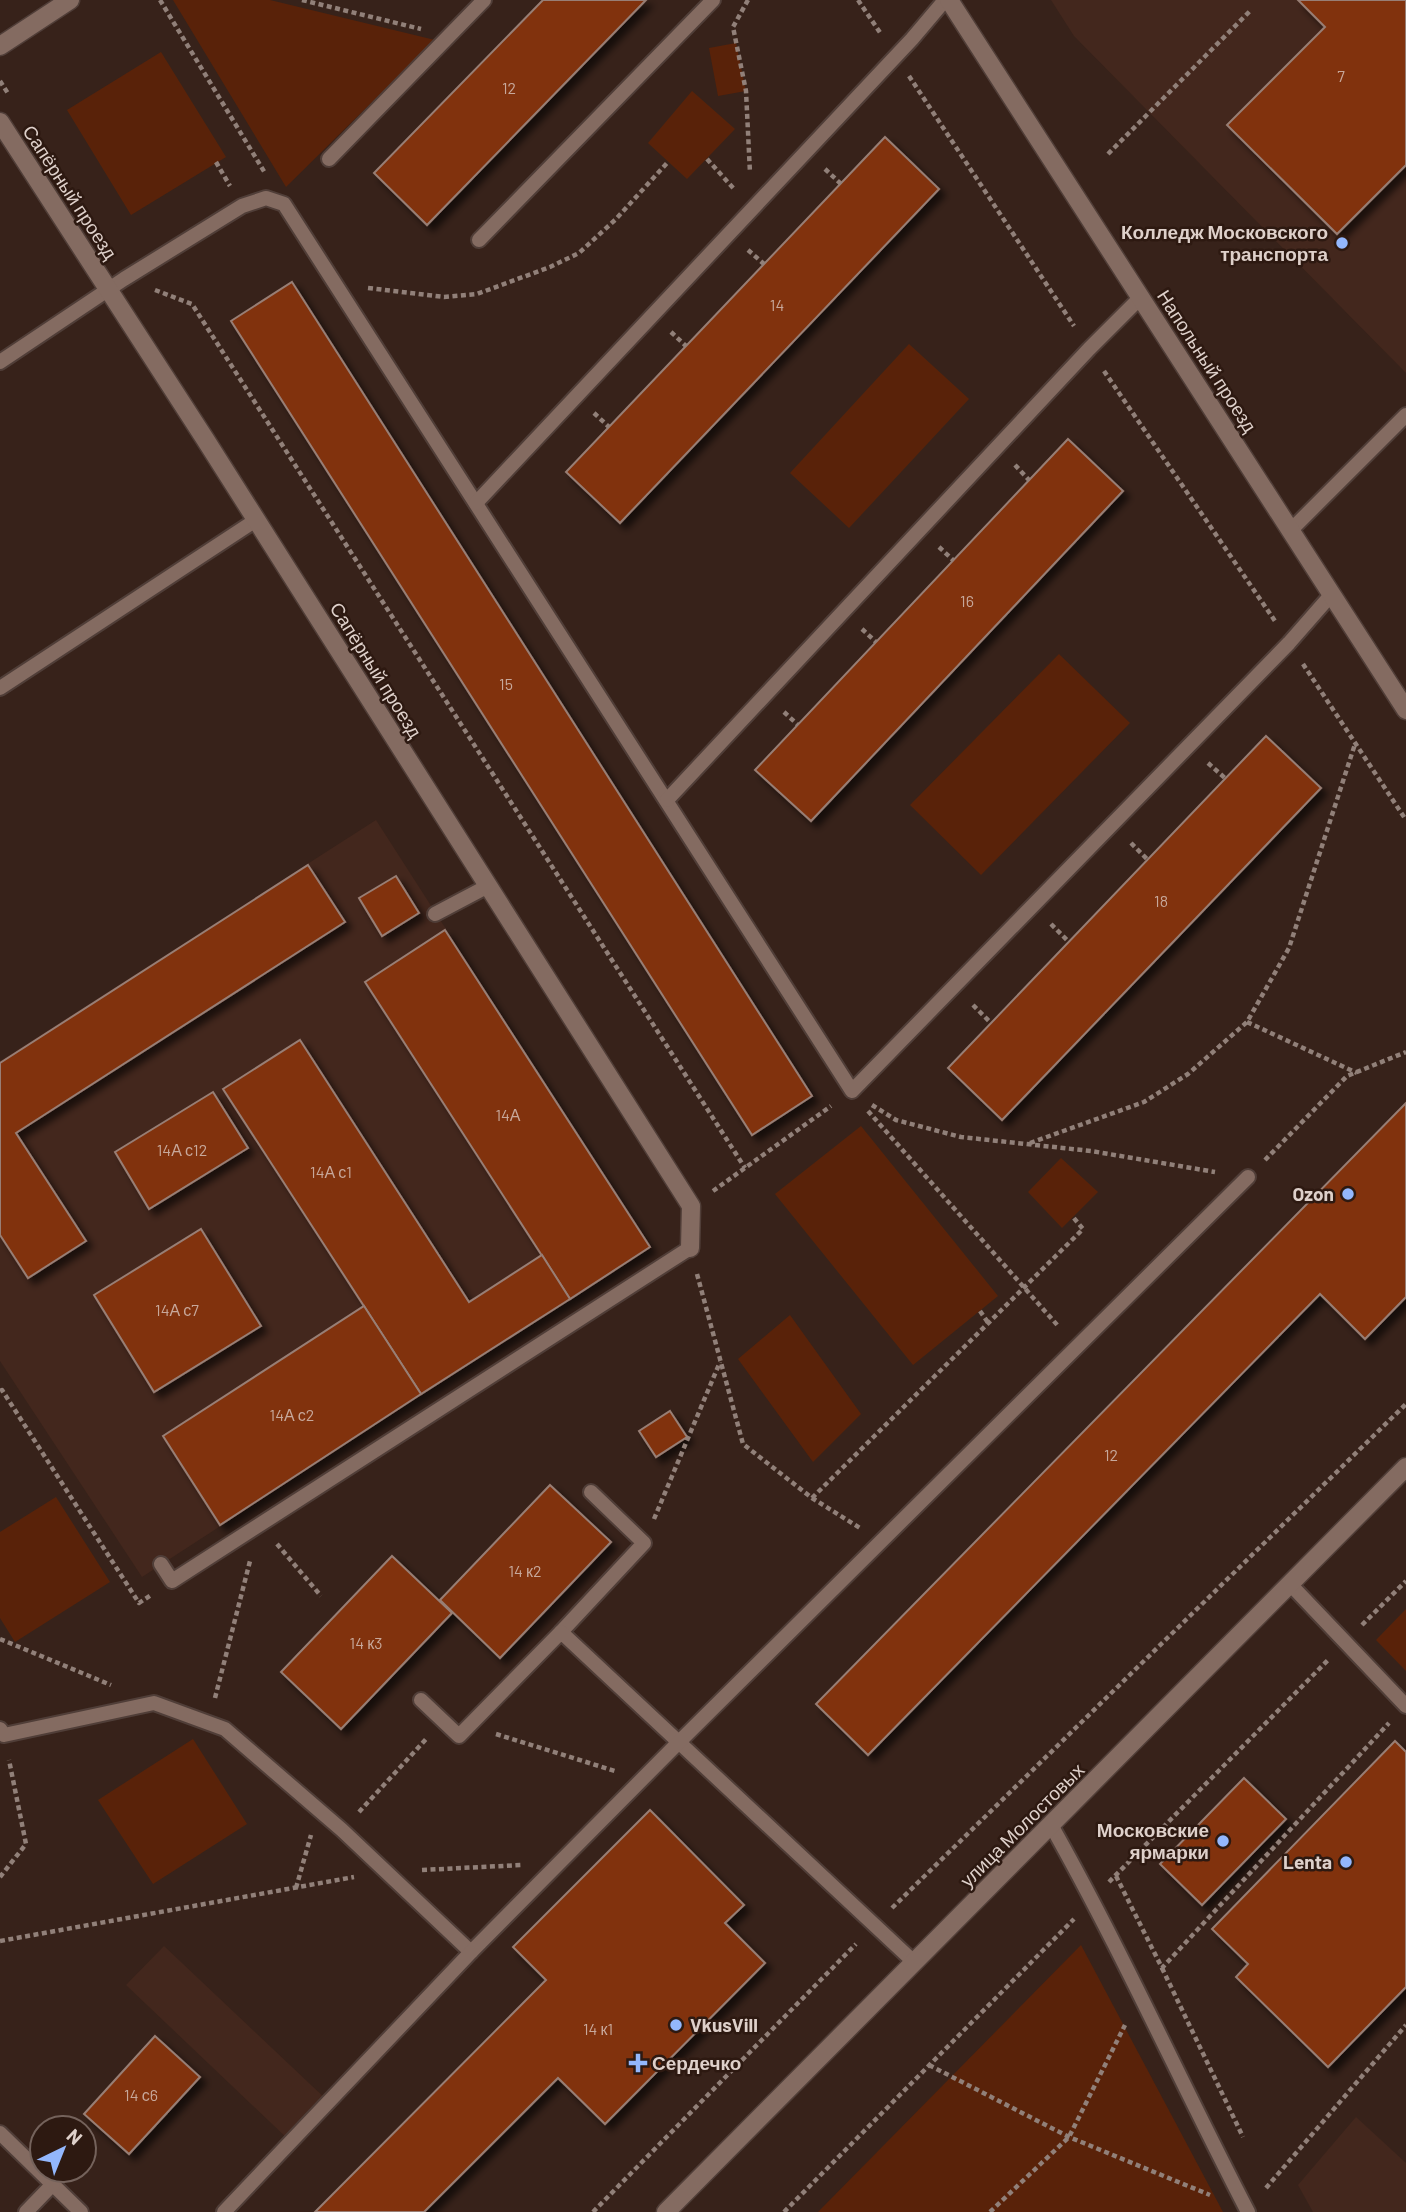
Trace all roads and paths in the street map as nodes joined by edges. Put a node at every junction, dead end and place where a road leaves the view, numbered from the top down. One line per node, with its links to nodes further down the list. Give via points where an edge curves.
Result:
1 (70, 0): 11 (street)
2 (160, 0): 20 (path)
3 (302, 0): 10 (path)
4 (484, 0): 10 (lane)
5 (713, 0): 22 (lane)
6 (748, 0): 21 (path, via 733,27 746,91)
7 (858, 0): 12 (path)
8 (947, 0): 12 (lane); 26 (street, Напольный проезд)
9 (1251, 10): 16 (path)
10 (449, 36): 17 (lane)
11 (0, 46)
12 (896, 56): 21 (lane); 27 (path)
13 (0, 81): 14 (path)
14 (15, 104)
15 (0, 122): 25 (street, Сапёрный проезд)
16 (1108, 154)
17 (329, 159)
18 (707, 159): 21 (path)
19 (668, 162): 23 (path, via 579,253 505,285 444,297 375,290)
20 (284, 204): 23 (lane); 24 (lane, via 266,198 242,206)
21 (752, 209): 30 (lane)
22 (479, 240)
23 (331, 276): 30 (lane)
24 (124, 278): 25 (lane); 48 (path, via 192,304)
25 (108, 289): 28 (lane); 31 (street, Сапёрный проезд)
26 (1141, 297): 27 (lane); 32 (street, Напольный проезд)
27 (1089, 349): 34 (path); 38 (lane)
28 (0, 362)
29 (1406, 415): 32 (lane)
30 (476, 503): 38 (lane)
31 (256, 520): 35 (lane); 40 (street, Сапёрный проезд)
32 (1291, 530): 33 (street, Напольный проезд)
33 (1332, 595): 34 (lane); 36 (street, Напольный проезд)
34 (1289, 643): 37 (path); 45 (lane)
35 (0, 688)
36 (1406, 710)
37 (1355, 743): 39 (path); 42 (path, via 1289,948)
38 (667, 800): 45 (lane)
39 (1406, 820)
40 (488, 886): 41 (lane); 50 (street, Сапёрный проезд)
41 (435, 914)
42 (1247, 1022): 44 (path); 47 (path, via 1188,1074 1144,1102)
43 (1406, 1052): 44 (path)
44 (1357, 1073): 49 (path, via 1347,1076)
45 (852, 1091): 47 (path, via 896,1120 961,1137); 48 (path)
46 (870, 1114): 53 (path)
47 (1026, 1144): 49 (path)
48 (745, 1168): 50 (path)
49 (1248, 1177): 56 (lane)
50 (691, 1206): 52 (street)
51 (1073, 1217): 53 (path, via 1083,1229)
52 (690, 1248): 57 (path); 63 (lane)
53 (1026, 1288): 55 (path); 56 (path)
54 (980, 1311): 55 (path)
55 (989, 1324): 62 (path)
56 (1076, 1348): 64 (lane)
57 (720, 1361): 62 (path, via 743,1444); 65 (path)
58 (0, 1391): 67 (path, via 139,1603)
59 (1406, 1404): 89 (path)
60 (1406, 1467): 68 (street, улица Молостовых)
61 (591, 1492): 65 (lane)
62 (812, 1498): 64 (path)
63 (260, 1524): 67 (lane); 69 (path); 76 (path)
64 (882, 1542): 79 (lane)
65 (644, 1543): 70 (lane)
66 (160, 1564): 67 (lane)
67 (172, 1581)
68 (1290, 1584): 74 (lane); 82 (street, улица Молостовых)
69 (321, 1596)
70 (561, 1632): 77 (lane); 79 (lane)
71 (0, 1639): 73 (path)
72 (421, 1700): 75 (lane)
73 (154, 1703): 76 (lane); 78 (lane)
74 (1406, 1706): 93 (path)
75 (443, 1720): 77 (lane, via 459,1736); 83 (path)
76 (209, 1723): 81 (lane, via 225,1729)
77 (469, 1726): 80 (path)
78 (2, 1732): 87 (path, via 26,1844)
79 (679, 1742): 80 (lane); 89 (lane)
80 (642, 1780): 84 (lane)
81 (318, 1810): 83 (lane); 88 (path)
82 (1051, 1825): 92 (street, улица Молостовых); 94 (lane)
83 (342, 1830): 85 (lane)
84 (559, 1863): 85 (path); 91 (lane)
85 (384, 1872): 88 (path); 91 (lane)
86 (1116, 1876): 93 (path)
87 (0, 1877)
88 (296, 1888): 90 (path)
89 (874, 1925): 92 (lane); 104 (path)
90 (0, 1941)
91 (471, 1952): 103 (lane)
92 (915, 1963): 105 (street, улица Молостовых)
93 (1162, 1968): 96 (path)
94 (1141, 1994): 106 (path, via 1069,2137); 107 (lane)
95 (0, 2133): 97 (lane)
96 (1243, 2138)
97 (28, 2160)
98 (1261, 2175): 100 (path)
99 (53, 2184): 101 (lane); 102 (lane)
100 (1267, 2187)
101 (26, 2212)
102 (81, 2212)
103 (224, 2212)
104 (593, 2212)
105 (666, 2212)
106 (990, 2212)
107 (1248, 2212)

